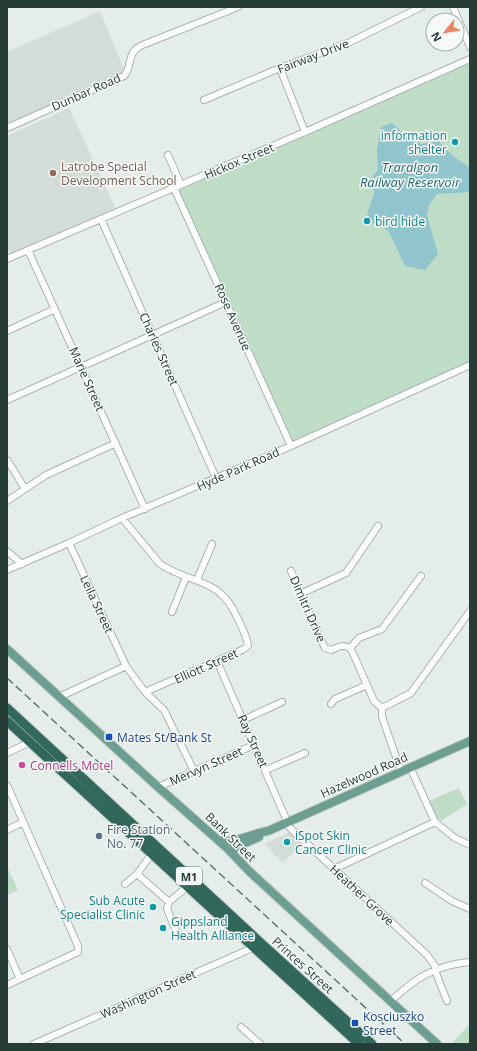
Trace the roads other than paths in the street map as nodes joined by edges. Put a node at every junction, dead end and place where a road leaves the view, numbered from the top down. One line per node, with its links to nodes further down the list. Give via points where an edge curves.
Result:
1 (238, 7): 8 (street, Dunbar Road, via 140,46 131,54 124,76)
2 (421, 7): 6 (street, Fairway Drive, via 348,43)
3 (453, 7): 4 (street)
4 (470, 47)
5 (470, 59): 9 (street, Hickox Street)
6 (280, 68): 7 (street, Fairway Drive); 9 (street)
7 (204, 100)
8 (7, 128)
9 (305, 132): 11 (street, Hickox Street)
10 (168, 156): 11 (street)
11 (181, 185): 12 (street, Hickox Street)
12 (174, 188): 13 (street, Hickox Street); 16 (street, Rose Avenue)
13 (101, 219): 14 (street, Hickox Street); 19 (street, Charles Street)
14 (28, 250): 15 (street, Hickox Street); 17 (street, Marie Street)
15 (7, 259)
16 (226, 302): 19 (street); 24 (street, Rose Avenue)
17 (55, 308): 18 (street); 21 (street, Marie Street)
18 (7, 331)
19 (153, 335): 21 (street); 26 (street, Charles Street)
20 (468, 366): 24 (street, Hyde Park Road)
21 (82, 367): 22 (street); 23 (street, Marie Street)
22 (7, 400)
23 (116, 443): 27 (street, via 46,475); 29 (street, Marie Street)
24 (291, 446): 26 (street, Hyde Park Road)
25 (8, 461): 27 (street)
26 (216, 478): 29 (street, Hyde Park Road)
27 (26, 489): 28 (street)
28 (7, 501)
29 (145, 509): 30 (street, Hyde Park Road)
30 (122, 518): 32 (street, Hyde Park Road); 39 (street, Elliott Street, via 160,564)
31 (378, 526): 41 (street, via 346,574)
32 (69, 543): 35 (street, Hyde Park Road); 47 (street, Leila Street)
33 (212, 544): 40 (street)
34 (7, 551): 35 (street)
35 (22, 564): 36 (street, Hyde Park Road)
36 (7, 570)
37 (290, 571): 41 (street, Dimitri Drive)
38 (421, 576): 44 (street, via 382,629 359,638)
39 (186, 577): 40 (street, Elliott Street); 43 (street)
40 (197, 580): 46 (street, Elliott Street, via 224,596 232,606 247,639 248,646)
41 (300, 594): 44 (street, Dimitri Drive, via 325,648)
42 (470, 611): 54 (street, via 411,693)
43 (172, 612)
44 (350, 648): 48 (street)
45 (7, 649): 50 (main road, Bank Street)
46 (217, 661): 49 (street, Elliott Street); 55 (street, Ray Street)
47 (126, 666): 49 (street, Leila Street); 50 (street)
48 (367, 685): 52 (street, via 335,699); 54 (street, via 374,701)
49 (145, 692): 64 (street, Leila Street, via 164,710)
50 (59, 697): 67 (main road, Bank Street)
51 (282, 702): 55 (street)
52 (331, 704)
53 (7, 708): 57 (highway, Princes Street / M1)
54 (382, 708): 65 (street, via 382,717)
55 (244, 720): 59 (street, Ray Street)
56 (7, 721): 57 (highway, Princes Street / M1)
57 (32, 738): 60 (street); 79 (highway, Princes Street / M1); 83 (highway, Princes Street / M1)
58 (470, 741): 62 (main road, Hazelwood Road)
59 (254, 745): 63 (street, Ray Street); 64 (street, Mervyn Street)
60 (7, 753)
61 (305, 753): 63 (street)
62 (410, 768): 65 (main road, Hazelwood Road); 70 (street)
63 (266, 770): 69 (street, Ray Street)
64 (194, 771): 67 (street, Mervyn Street)
65 (401, 771): 69 (main road, Hazelwood Road)
66 (7, 785): 68 (street)
67 (158, 787): 73 (main road, Bank Street); 73 (main road, Bank Street, via 184,815)
68 (23, 822): 71 (street); 87 (street, via 78,946 78,952)
69 (288, 822): 73 (main road, Hazelwood Road, via 262,836); 75 (street, Heather Grove, via 293,830)
70 (435, 822): 72 (street, via 455,838); 75 (street)
71 (7, 830)
72 (470, 845)
73 (229, 848): 89 (main road, Bank Street, via 249,871)
74 (148, 859): 76 (street)
75 (334, 869): 86 (street, Heather Grove, via 427,955)
76 (137, 874): 78 (street); 80 (street)
77 (425, 883): 81 (street)
78 (125, 884)
79 (187, 887): 80 (street); 83 (highway, Princes Street / M1)
80 (169, 902): 82 (street, via 167,909)
81 (470, 909)
82 (176, 931)
83 (258, 946): 92 (street, Washington Street); 94 (highway, Princes Street / M1); 95 (highway, Princes Street / M1)
84 (7, 949): 87 (street)
85 (470, 962): 86 (street)
86 (436, 969): 89 (street, via 409,984); 90 (street, Heather Grove)
87 (20, 979): 88 (street)
88 (7, 985)
89 (391, 1001): 96 (main road, Bank Street)
90 (448, 1001)
91 (241, 1027): 93 (street)
92 (34, 1044)
93 (260, 1044)
94 (359, 1044)
95 (372, 1044)
96 (437, 1044)

